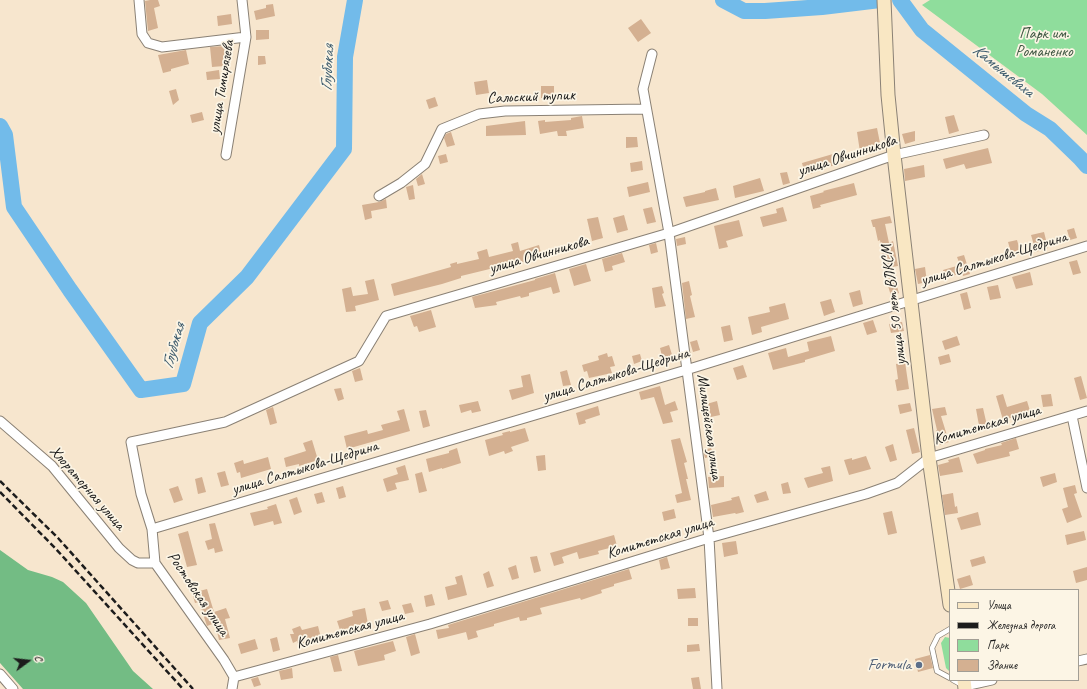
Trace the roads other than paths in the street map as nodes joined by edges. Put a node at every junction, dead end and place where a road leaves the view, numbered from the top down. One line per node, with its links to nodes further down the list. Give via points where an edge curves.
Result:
1 (139, 0): 4 (street, via 142,34 148,43 162,47)
2 (242, 0): 4 (street, улица Тимирязева)
3 (884, 0): 9 (main road, улица 50 лет ВЛКСМ, via 888,95)
4 (246, 38): 8 (street, улица Тимирязева)
5 (652, 54): 6 (street, Милицейская улица, via 643,89)
6 (646, 109): 10 (street, Сальский тупик, via 505,111 479,114 442,129 425,164); 11 (street, Милицейская улица)
7 (984, 135): 9 (street, улица Овчинникова)
8 (226, 155)
9 (894, 155): 11 (street, улица Овчинникова); 13 (main road, улица 50 лет ВЛКСМ)
10 (379, 196)
11 (669, 233): 14 (street, Милицейская улица); 18 (street, улица Овчинникова, via 386,316 359,362 225,422)
12 (1087, 246): 13 (street, улица Салтыкова-Щедрина)
13 (910, 300): 14 (street, улица Салтыкова-Щедрина); 19 (main road, улица 50 лет ВЛКСМ)
14 (686, 370): 21 (street, улица Салтыкова-Щедрина); 22 (street, Милицейская улица)
15 (1087, 411): 16 (street, Комитетская улица)
16 (1072, 416): 19 (street, Комитетская улица); 20 (street)
17 (0, 421): 23 (street, Хлораторная улица, via 52,466 119,548 132,560 138,563)
18 (131, 442): 21 (street, Ростовская улица, via 141,494)
19 (929, 458): 22 (street, Комитетская улица, via 898,483); 24 (main road, улица 50 лет ВЛКСМ)
20 (1087, 488)
21 (152, 529): 23 (street, Ростовская улица)
22 (710, 538): 27 (street, Комитетская улица, via 430,624); 34 (street, Милицейская улица)
23 (155, 563): 27 (street, Ростовская улица)
24 (949, 598)
25 (949, 630): 28 (lane, via 938,636 932,648 937,671)
26 (0, 674): 32 (street)
27 (234, 677): 33 (street)
28 (949, 677)
29 (955, 681): 31 (lane)
30 (987, 681): 31 (street)
31 (965, 685)
32 (13, 689)
33 (232, 689)
34 (717, 689)

